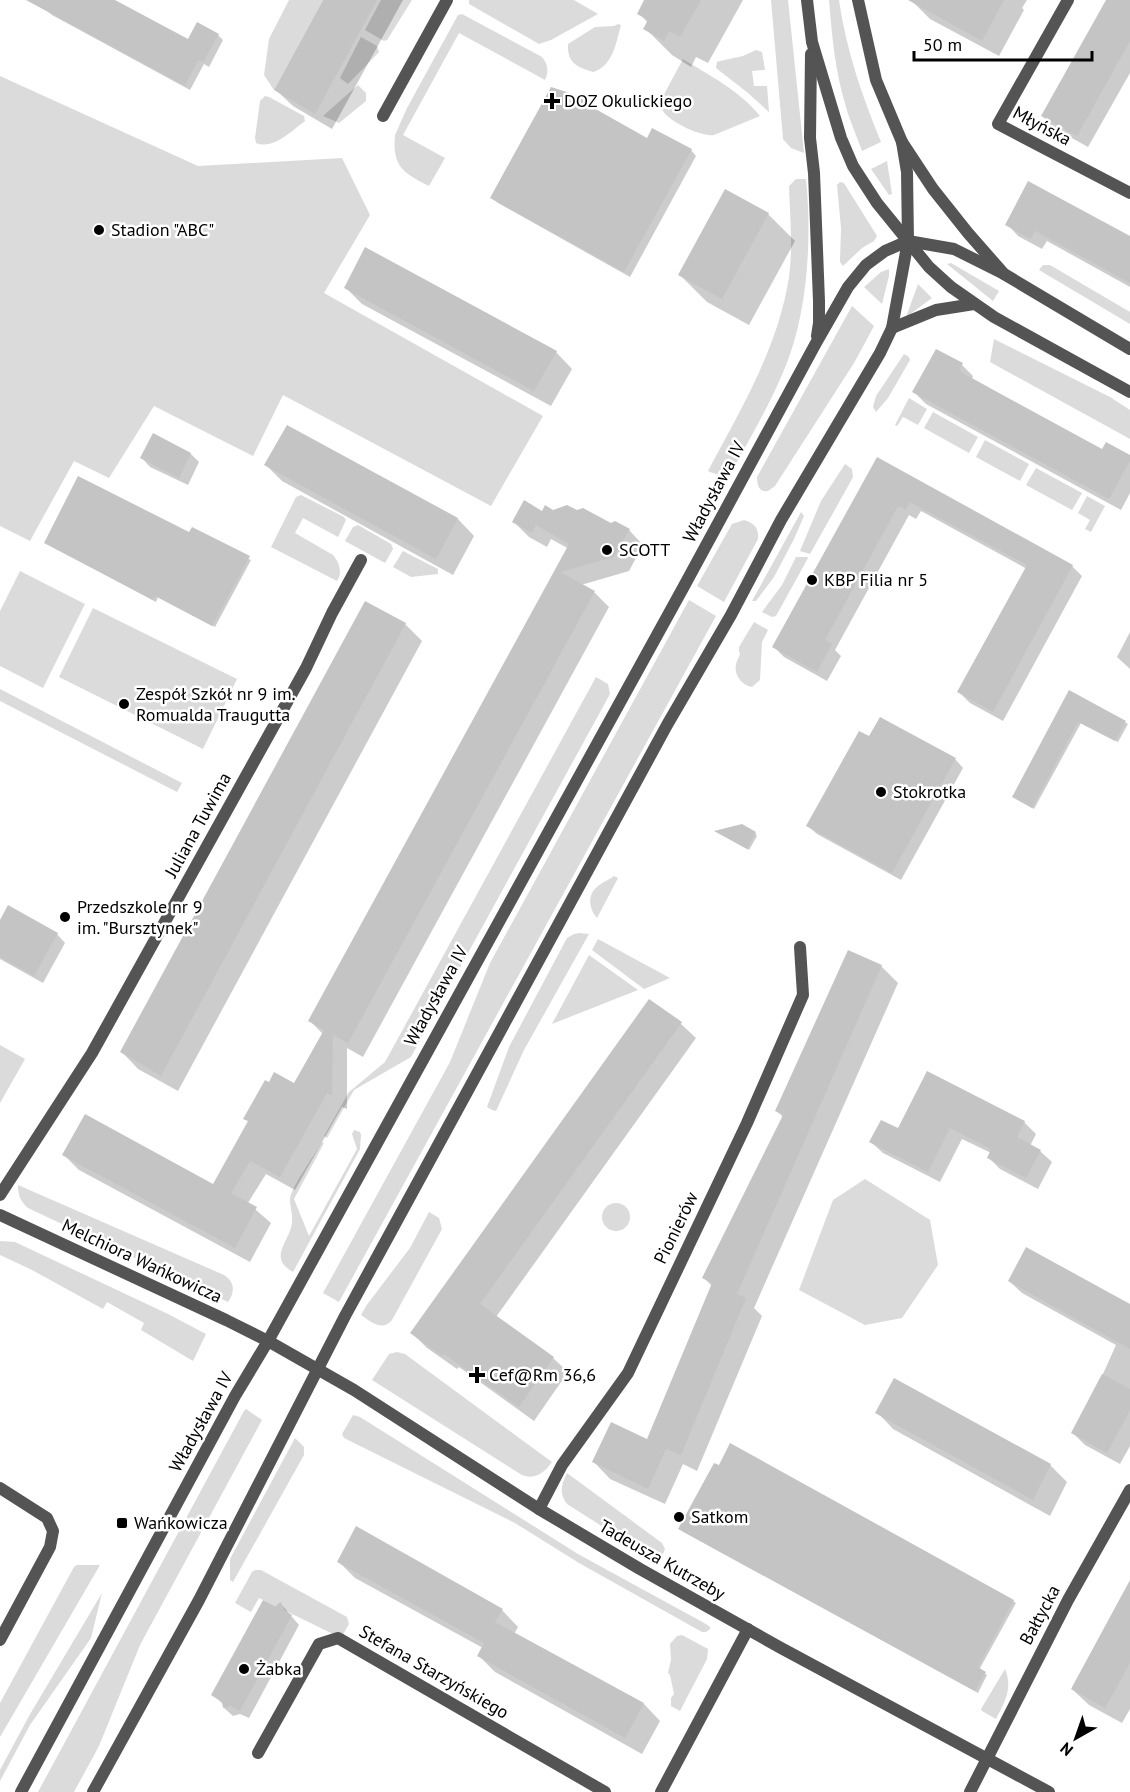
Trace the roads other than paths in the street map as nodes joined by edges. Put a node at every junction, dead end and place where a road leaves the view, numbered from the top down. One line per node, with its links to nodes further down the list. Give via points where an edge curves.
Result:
1 (447, 0): 6 (street)
2 (807, 0): 5 (street)
3 (858, 0): 7 (street, via 876,80)
4 (1068, 0): 8 (street, Młyńska, via 998,124)
5 (812, 42): 9 (street, via 853,166); 13 (street, via 810,138 819,301)
6 (383, 116)
7 (902, 142): 9 (street, via 907,172); 10 (street, via 933,189)
8 (1130, 193)
9 (908, 241): 10 (street, via 954,249); 11 (street, via 929,267); 12 (street); 13 (street, Władysława IV, via 866,265 848,287)
10 (1004, 274): 14 (street)
11 (974, 304): 12 (street, via 936,310); 15 (street)
12 (892, 328): 21 (street, via 667,725)
13 (816, 343): 20 (street, Władysława IV)
14 (1130, 348)
15 (1130, 392)
16 (361, 560): 18 (street, Juliana Tuwima, via 306,668 94,1049)
17 (800, 947): 24 (street, Pionierów, via 803,995 747,1123 628,1373 562,1465)
18 (0, 1195)
19 (0, 1215): 20 (street, Melchiora Wańkowicza)
20 (268, 1341): 21 (street, Tadeusza Kutrzeby); 29 (street, Władysława IV)
21 (318, 1369): 24 (street, Tadeusza Kutrzeby); 30 (street, via 199,1600)
22 (0, 1488): 26 (street, via 47,1518 53,1531 50,1547)
23 (1130, 1490): 28 (street, Bałtycka, via 1051,1631)
24 (539, 1509): 25 (street, Tadeusza Kutrzeby)
25 (748, 1629): 28 (street, Tadeusza Kutrzeby); 32 (street)
26 (0, 1640)
27 (258, 1753): 31 (street, Stefana Starzyńskiego, via 319,1644 338,1638)
28 (988, 1760): 33 (street, Bałtycka); 34 (street, Tadeusza Kutrzeby)
29 (21, 1792)
30 (93, 1792)
31 (605, 1792)
32 (661, 1792)
33 (970, 1792)
34 (1049, 1792)

